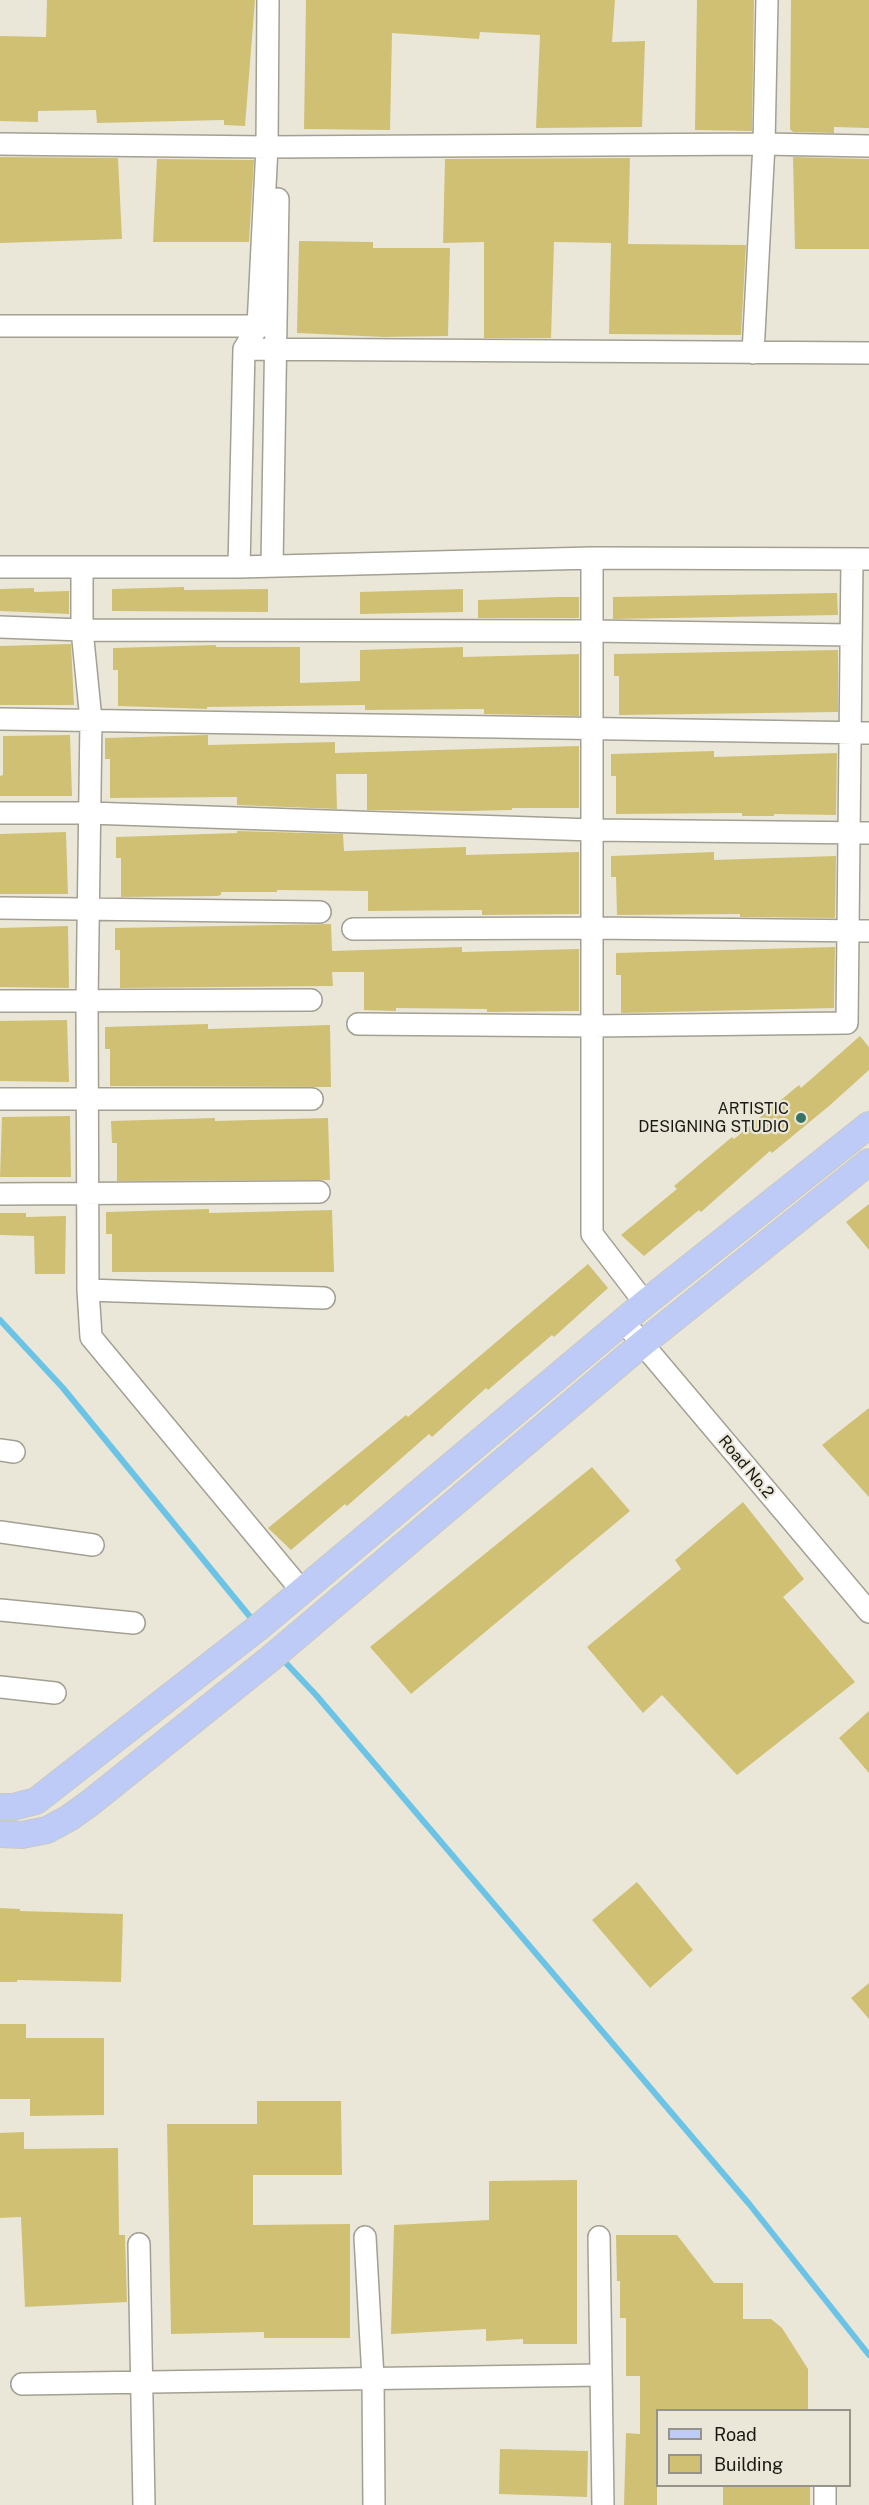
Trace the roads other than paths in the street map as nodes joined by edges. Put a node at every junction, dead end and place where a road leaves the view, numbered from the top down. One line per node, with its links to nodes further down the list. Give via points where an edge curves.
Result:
1 (268, 0): 6 (street)
2 (280, 0): 6 (street)
3 (767, 0): 5 (street)
4 (0, 144): 6 (street)
5 (764, 144): 6 (street); 7 (street); 12 (street)
6 (273, 146): 9 (street)
7 (869, 146)
8 (0, 326): 9 (street)
9 (267, 326): 10 (street); 11 (street)
10 (275, 348): 11 (street); 12 (street); 16 (street)
11 (244, 349): 18 (street)
12 (753, 353): 13 (street)
13 (869, 353)
14 (592, 558): 15 (street); 16 (street); 22 (street)
15 (861, 559): 23 (street)
16 (272, 566): 18 (street)
17 (0, 567): 19 (street)
18 (239, 567): 19 (street)
19 (82, 568): 21 (street)
20 (0, 627): 21 (street)
21 (82, 630): 22 (street); 25 (street)
22 (592, 632): 23 (street); 26 (street)
23 (851, 635): 27 (street)
24 (0, 719): 25 (street)
25 (91, 720): 26 (street); 29 (street)
26 (592, 729): 27 (street); 30 (street)
27 (859, 733): 31 (street)
28 (0, 813): 29 (street)
29 (89, 813): 30 (street); 33 (street)
30 (592, 830): 31 (street); 35 (street)
31 (859, 833): 37 (street)
32 (0, 908): 33 (street)
33 (88, 909): 34 (street); 41 (street)
34 (320, 912)
35 (592, 928): 36 (street); 37 (street); 43 (street)
36 (353, 929)
37 (848, 930): 38 (street); 43 (street, via 848,1023)
38 (869, 931)
39 (311, 1000): 41 (street)
40 (0, 1001): 41 (street)
41 (87, 1002): 45 (street)
42 (358, 1024): 43 (street)
43 (592, 1026): 54 (street, via 592,1234)
44 (0, 1099): 45 (street)
45 (88, 1099): 46 (street); 51 (street)
46 (312, 1099)
47 (869, 1125): 54 (main road)
48 (869, 1162): 56 (main road)
49 (319, 1192): 51 (street)
50 (0, 1194): 51 (street)
51 (87, 1195): 52 (street)
52 (88, 1290): 53 (street); 59 (street, via 91,1337)
53 (324, 1298)
54 (645, 1303): 55 (main road)
55 (624, 1322): 56 (street, Road No.2); 59 (main road)
56 (642, 1344): 61 (street, Road No.2); 64 (main road)
57 (0, 1532): 58 (street)
58 (93, 1545)
59 (302, 1592): 63 (main road)
60 (0, 1610): 62 (street)
61 (869, 1612)
62 (135, 1623)
63 (251, 1632): 64 (main road); 67 (main road, via 36,1801)
64 (271, 1658): 68 (main road, via 69,1818 47,1830)
65 (0, 1687): 66 (street)
66 (55, 1693)
67 (0, 1807)
68 (0, 1834)
69 (365, 2237): 73 (street)
70 (600, 2237): 72 (street)
71 (139, 2244): 74 (street)
72 (602, 2375): 73 (street); 79 (street)
73 (373, 2378): 74 (street); 78 (street)
74 (142, 2382): 75 (street); 77 (street)
75 (22, 2384)
76 (825, 2487): 80 (street)
77 (144, 2505)
78 (374, 2505)
79 (603, 2505)
80 (825, 2505)

